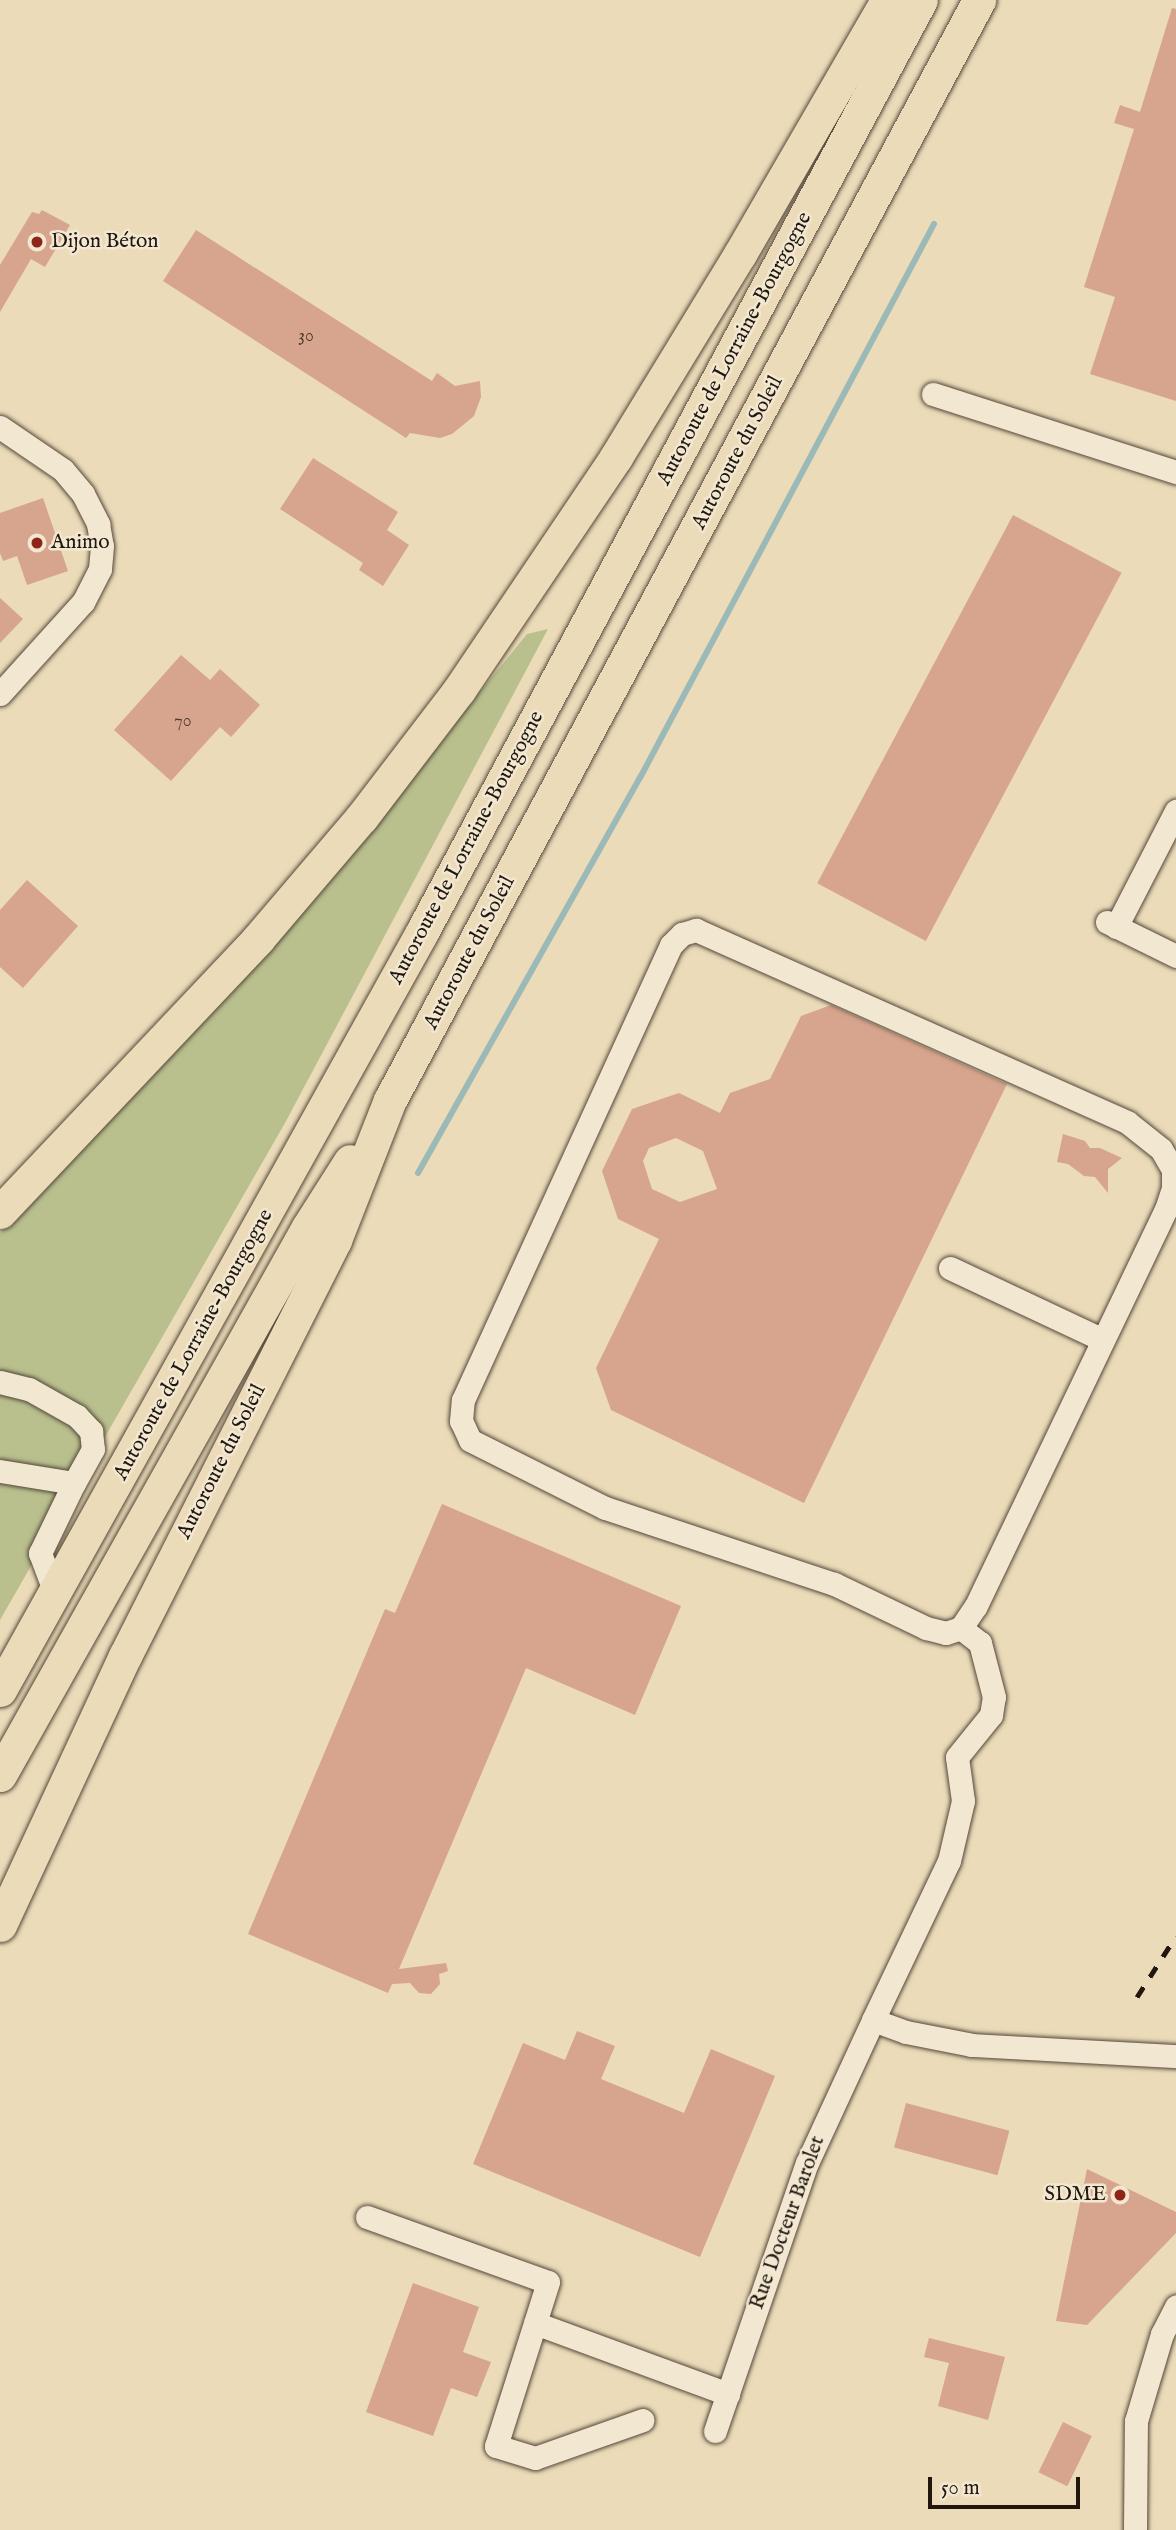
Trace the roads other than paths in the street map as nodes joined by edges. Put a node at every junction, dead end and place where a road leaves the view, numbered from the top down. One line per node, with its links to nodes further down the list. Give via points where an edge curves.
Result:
1 (887, 0): 11 (highway, via 608,468 436,722 258,939)
2 (921, 0): 17 (highway, Autoroute de Lorraine-Bourgogne, via 408,956)
3 (979, 0): 10 (highway, Autoroute du Soleil)
4 (933, 394): 6 (street)
5 (0, 427): 7 (street, via 62,470 83,494 98,524 102,546 100,569 83,603)
6 (1176, 472)
7 (0, 694)
8 (1176, 811): 9 (street, via 1112,924)
9 (1176, 956)
10 (390, 1100): 20 (highway, Autoroute de Lorraine-Bourgogne, via 308,1227); 21 (highway, Autoroute du Soleil, via 335,1240 131,1644)
11 (0, 1212)
12 (950, 1268): 13 (street)
13 (1103, 1340): 18 (street); 18 (street, via 1174,1188 1173,1170 1161,1149 1127,1122 696,930 682,934 671,945 463,1399 461,1421 470,1440 606,1508 834,1584 926,1629 946,1633)
14 (0, 1382): 16 (street, via 29,1389 78,1416 91,1431 93,1449)
15 (0, 1471): 16 (street)
16 (74, 1483): 17 (street, via 40,1553)
17 (55, 1593): 19 (highway, Autoroute de Lorraine-Bourgogne)
18 (961, 1628): 22 (street, Rue Docteur Barolet, via 980,1643 994,1697 991,1715 957,1757 963,1801 949,1861)
19 (0, 1690)
20 (0, 1775)
21 (0, 1924)
22 (873, 2020): 23 (street, via 906,2032 972,2045); 27 (street, Rue Docteur Barolet, via 807,2163)
23 (1176, 2056)
24 (367, 2217): 26 (street, via 548,2281)
25 (1176, 2306): 30 (street, via 1162,2334 1136,2421)
26 (535, 2323): 27 (street); 28 (street, via 496,2446 535,2458)
27 (728, 2394): 29 (street, Rue Docteur Barolet)
28 (643, 2420)
29 (715, 2431)
30 (1135, 2530)

